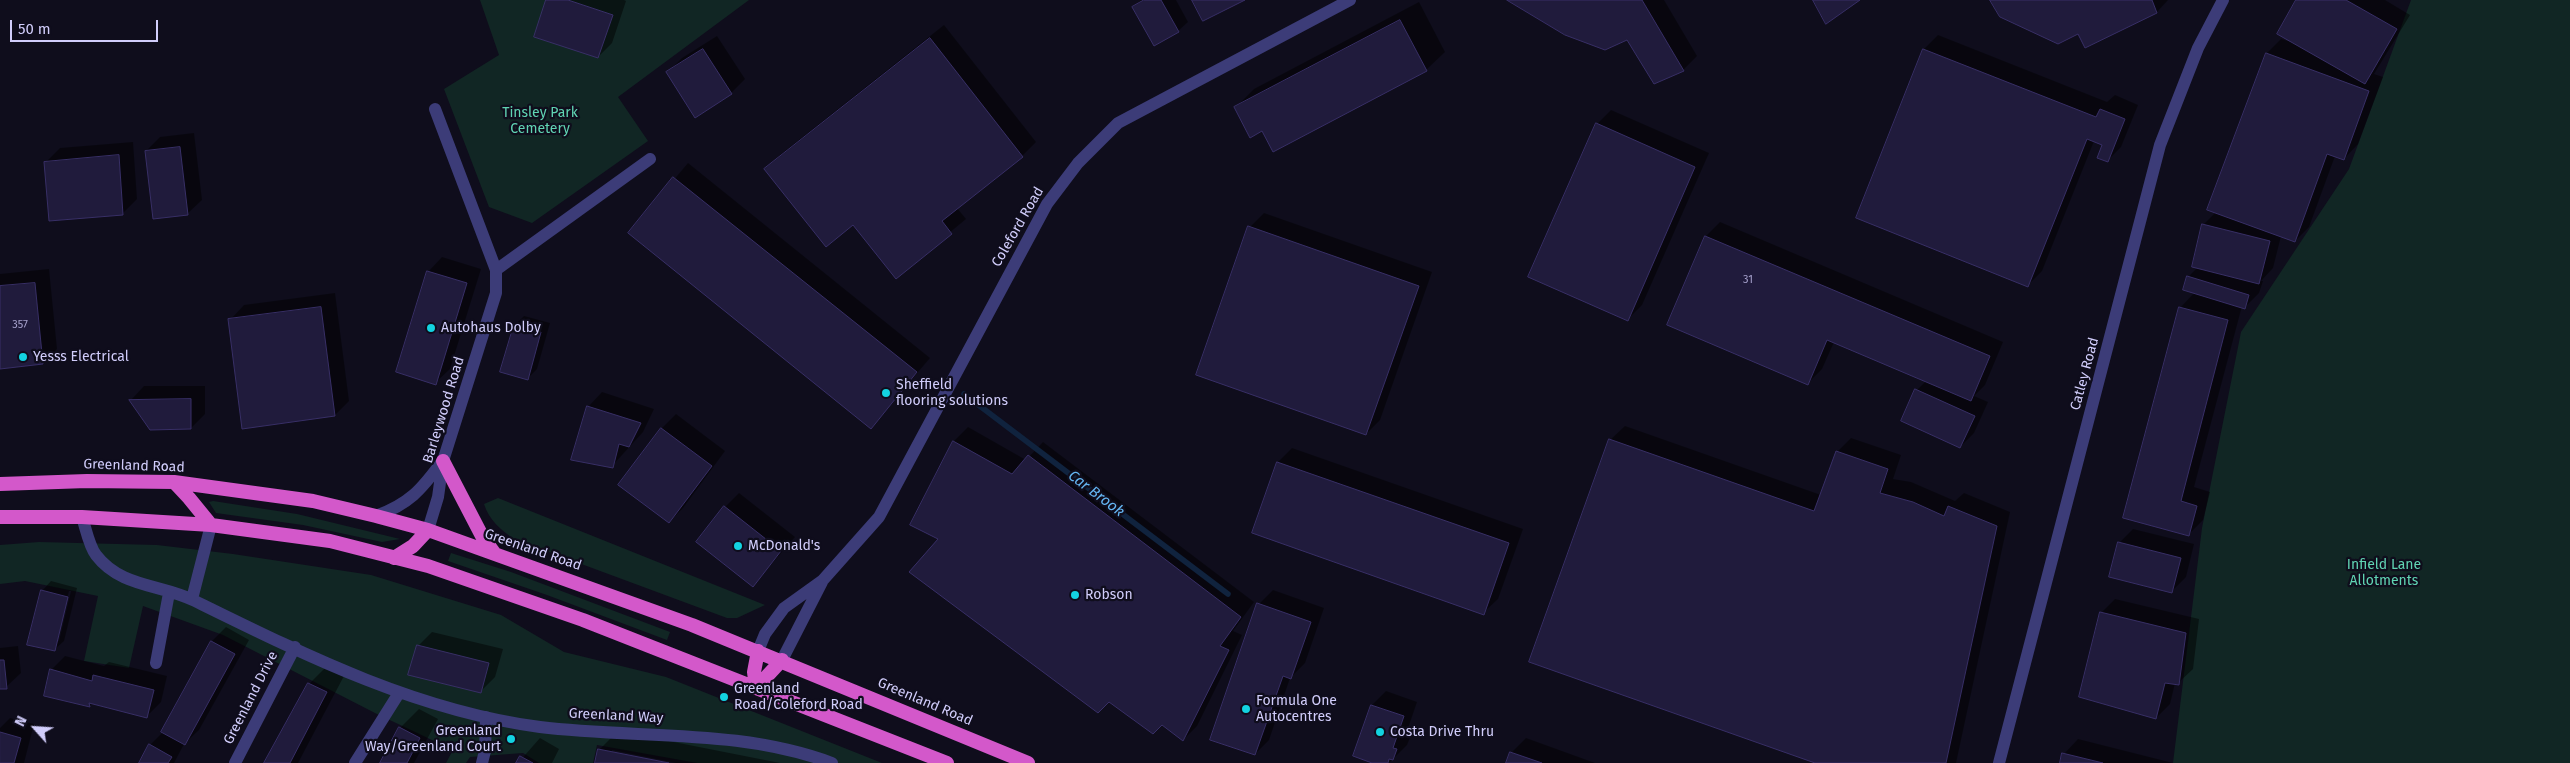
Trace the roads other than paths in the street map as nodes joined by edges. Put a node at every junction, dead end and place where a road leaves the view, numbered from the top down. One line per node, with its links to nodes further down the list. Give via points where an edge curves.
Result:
1 (1350, 0): 16 (street, Coleford Road, via 1118,123 1078,163 1047,204 879,517)
2 (2223, 0): 32 (street, Catley Road, via 2198,48 2160,145)
3 (435, 109): 5 (street, Barleywood Road)
4 (650, 159): 5 (street)
5 (496, 270): 6 (street, Barleywood Road, via 496,293)
6 (442, 461): 9 (street, via 410,500); 13 (street, Barleywood Road, via 438,497); 14 (highway)
7 (174, 482): 8 (highway, Greenland Road, via 87,480); 9 (highway, Greenland Road, via 313,501); 12 (highway)
8 (0, 484)
9 (376, 516): 13 (highway, Greenland Road)
10 (0, 517): 11 (highway)
11 (82, 517): 12 (highway); 17 (street, Greenland Way, via 95,554 113,572)
12 (211, 525): 15 (highway, via 330,541); 18 (street)
13 (428, 530): 14 (highway, Greenland Road); 15 (highway, via 413,546)
14 (495, 554): 20 (highway, Greenland Road, via 611,594)
15 (394, 558): 23 (highway, via 527,599)
16 (823, 580): 20 (street, Coleford Road, via 784,608 765,634); 21 (street, Coleford Road)
17 (169, 593): 18 (street, Greenland Way); 22 (street)
18 (192, 599): 19 (street, Greenland Way)
19 (295, 647): 24 (street, Greenland Way); 26 (street, Greenland Drive)
20 (758, 651): 21 (highway, Greenland Road); 23 (highway, via 754,672)
21 (782, 660): 23 (highway); 31 (highway, Greenland Road)
22 (156, 663)
23 (756, 688): 30 (highway)
24 (400, 693): 25 (street, Greenland Way); 27 (street)
25 (486, 718): 28 (street); 29 (street, Greenland Way, via 541,727 741,740)
26 (235, 763)
27 (355, 763)
28 (482, 763)
29 (832, 763)
30 (947, 763)
31 (1028, 763)
32 (1999, 763)

